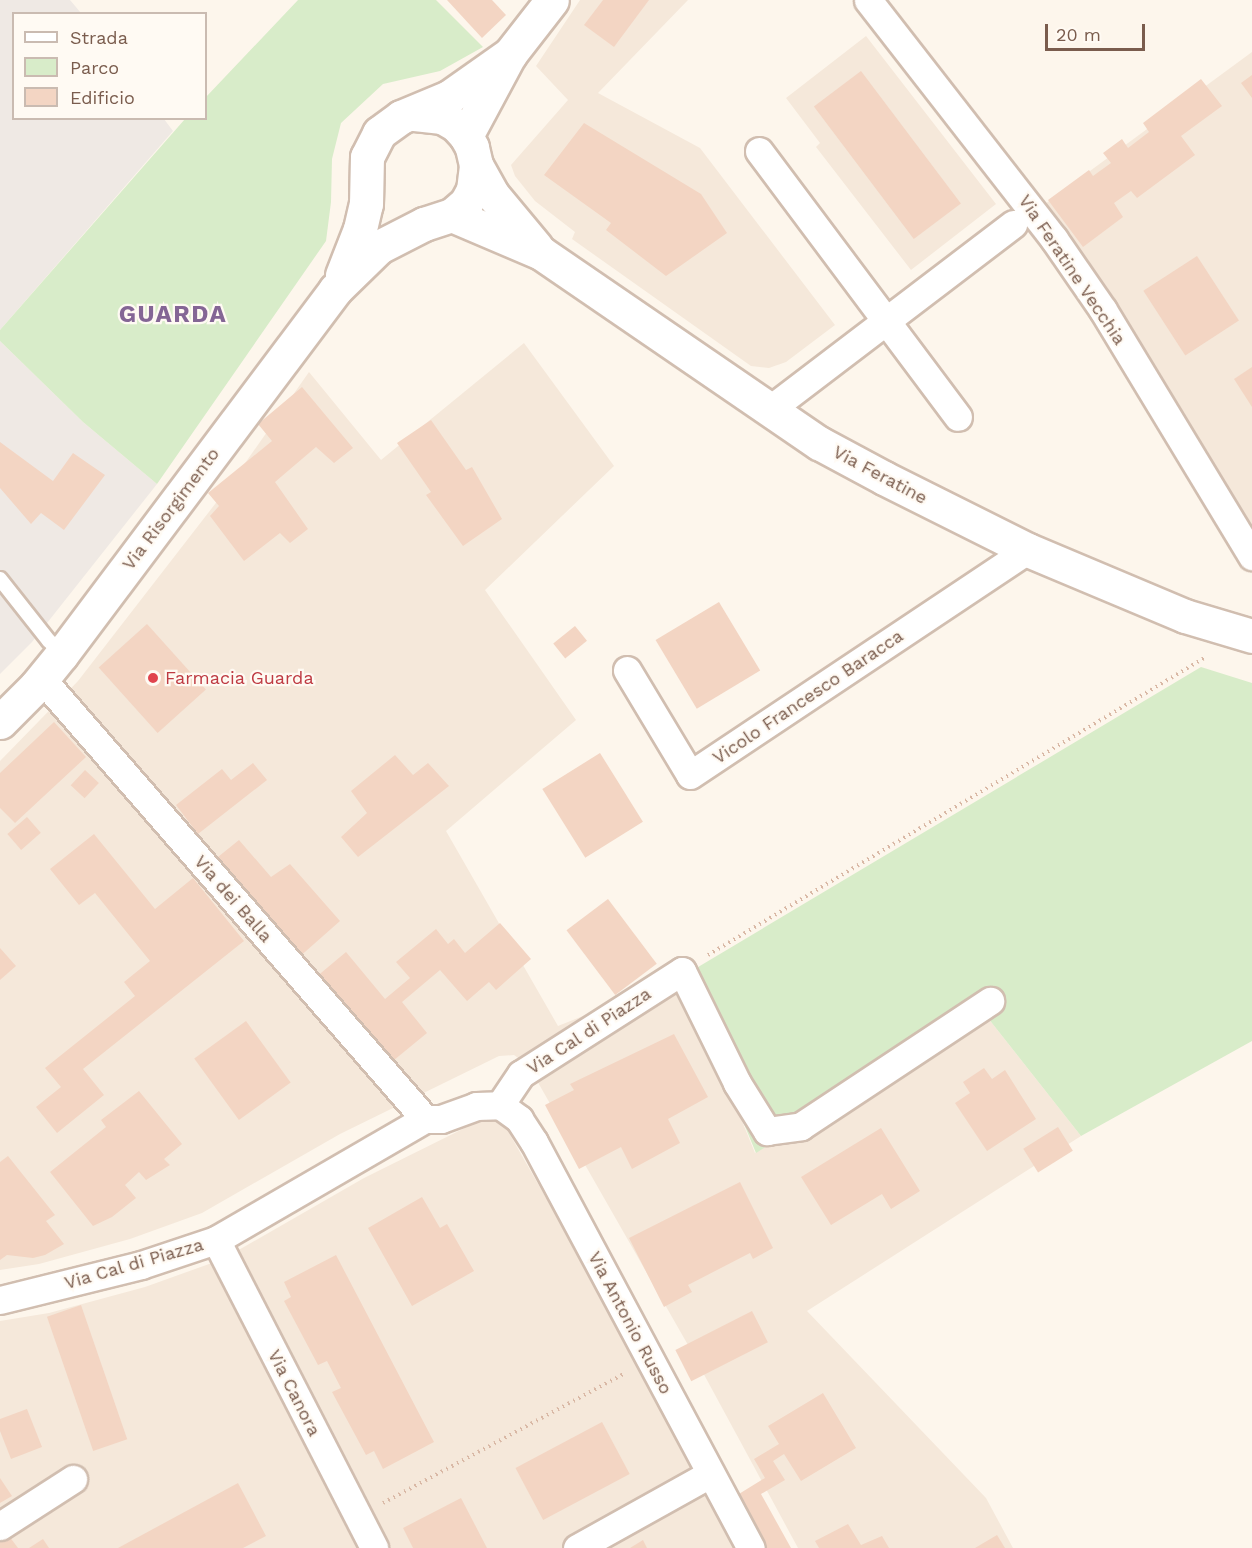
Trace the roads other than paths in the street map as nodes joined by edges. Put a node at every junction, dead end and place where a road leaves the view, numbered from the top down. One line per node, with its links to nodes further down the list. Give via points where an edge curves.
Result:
1 (552, 0): 3 (street, Via Risorgimento)
2 (868, 0): 16 (street, Via Feratine Vecchia, via 1060,248 1108,319)
3 (510, 54): 4 (street, Via Risorgimento, via 449,97); 5 (street, Via Risorgimento)
4 (412, 114): 5 (street, via 442,117 456,125); 7 (street, Via Risorgimento, via 392,122 379,133 367,157)
5 (471, 150): 8 (street, Via Risorgimento, via 473,190 466,202); 10 (street, Via Feratine, via 492,194)
6 (759, 152): 12 (street)
7 (366, 175): 8 (street, via 371,193 388,213 405,222); 11 (street, Via Risorgimento, via 366,204 360,229)
8 (438, 220): 10 (street, Via Feratine); 11 (street, Via Risorgimento, via 379,248)
9 (1012, 224): 12 (street)
10 (541, 252): 13 (street, Via Feratine)
11 (335, 290): 19 (street, Via Risorgimento)
12 (885, 321): 13 (street); 14 (street)
13 (769, 410): 15 (street, Via Feratine, via 819,443)
14 (958, 417)
15 (1028, 550): 18 (street, Via Feratine, via 1185,616); 20 (street, Vicolo Francesco Baracca, via 690,776)
16 (1252, 556)
17 (0, 579): 19 (lane)
18 (1252, 636)
19 (62, 654): 21 (street, Via Risorgimento)
20 (627, 670)
21 (42, 679): 22 (street, Via Risorgimento); 25 (street, Via dei Balla)
22 (0, 722)
23 (990, 1001): 24 (street, Via Cal di Piazza, via 801,1126 767,1131 737,1083 682,971 521,1074)
24 (500, 1105): 25 (street, Via Cal di Piazza, via 476,1106 441,1119); 28 (street, Via Antonio Russo, via 519,1119 534,1142)
25 (424, 1119): 26 (street, Via Cal di Piazza)
26 (216, 1240): 27 (street, Via Cal di Piazza, via 141,1265); 31 (street, Via Canora)
27 (0, 1300)
28 (710, 1474): 32 (street); 33 (street, Via Antonio Russo)
29 (73, 1479): 30 (street)
30 (0, 1526)
31 (371, 1547)
32 (577, 1548)
33 (752, 1548)

